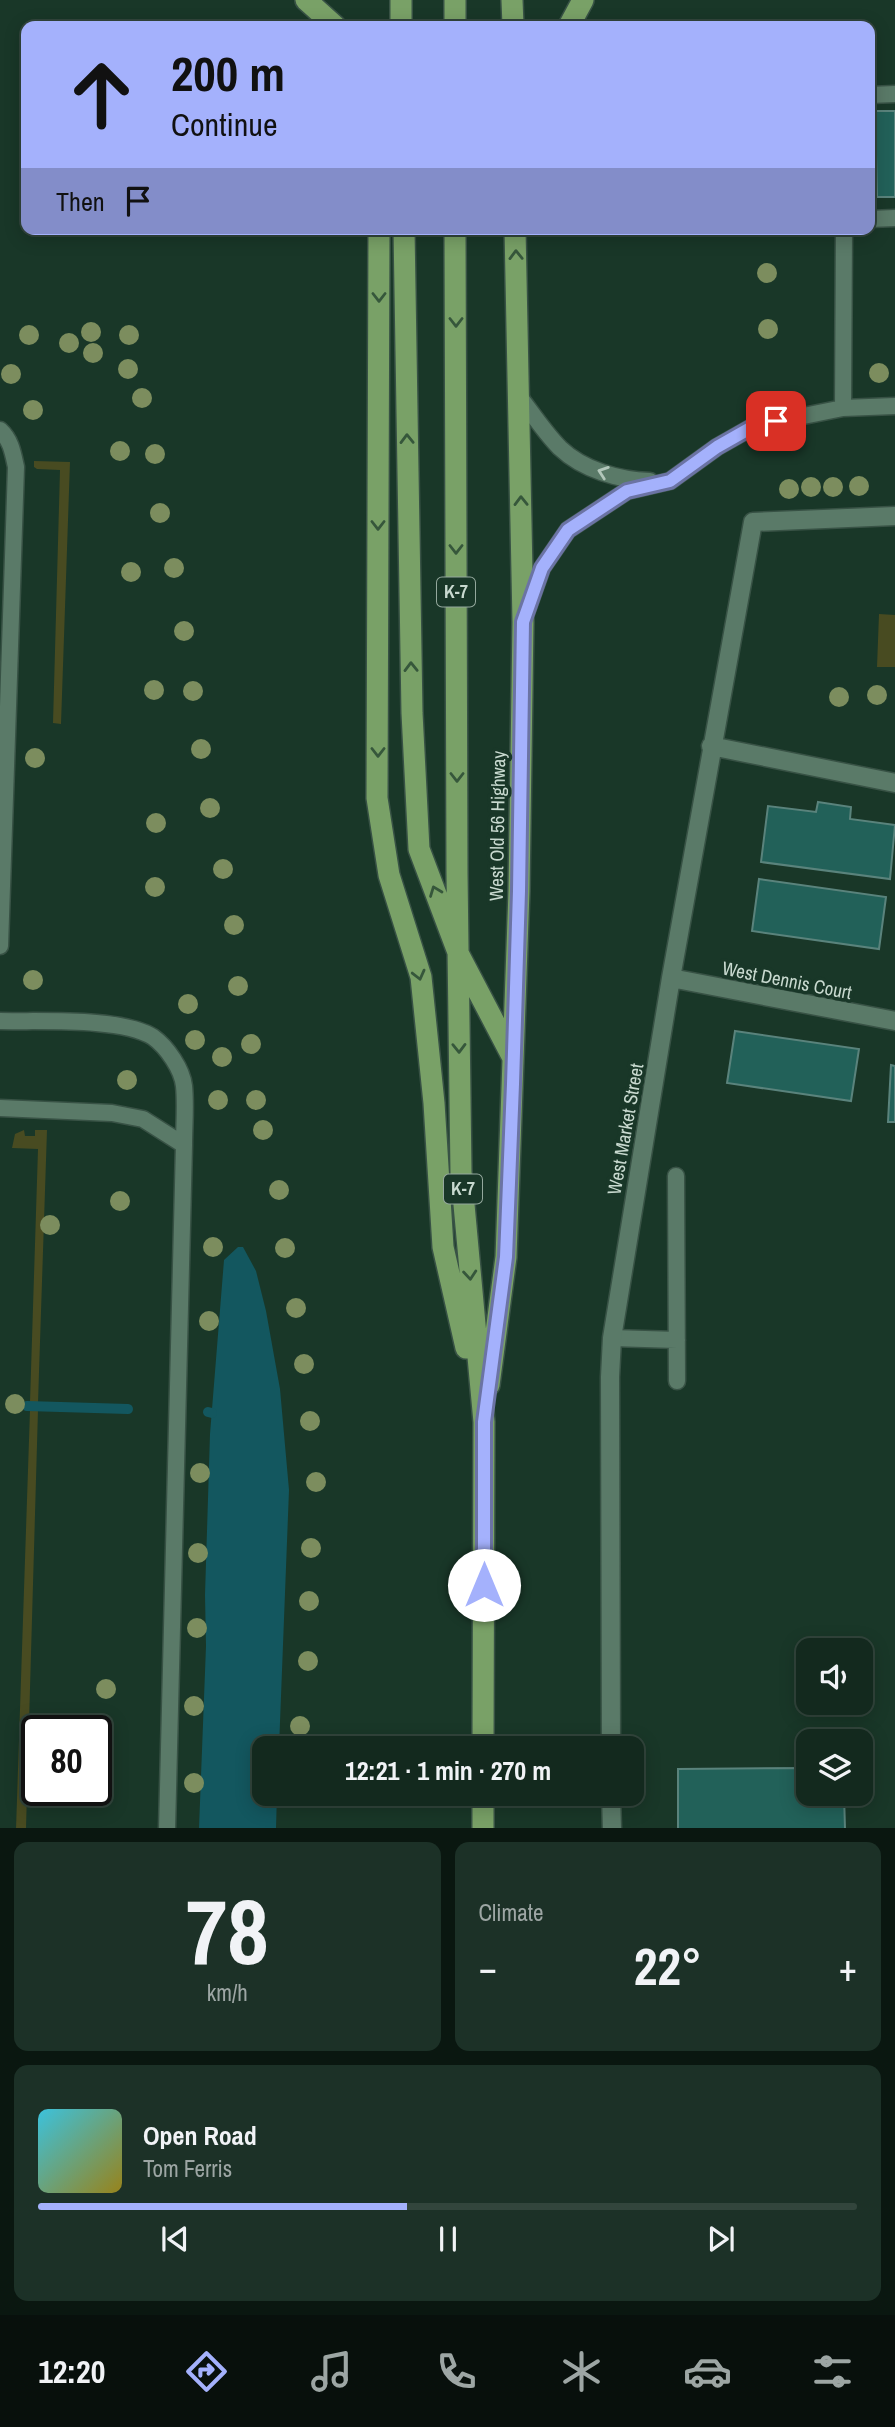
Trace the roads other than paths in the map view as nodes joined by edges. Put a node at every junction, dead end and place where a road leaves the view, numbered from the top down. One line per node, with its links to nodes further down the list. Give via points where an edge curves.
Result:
1 (306, 0): 6 (highway)
2 (401, 0): 7 (highway)
3 (455, 0): 8 (highway)
4 (512, 0): 9 (highway)
5 (583, 0): 10 (highway)
6 (329, 21)
7 (401, 21)
8 (455, 21)
9 (513, 21)
10 (572, 21)
11 (875, 94): 12 (lane)
12 (895, 94)
13 (895, 218): 14 (lane)
14 (875, 219)
15 (379, 235): 41 (highway, one-way to 41, via 377,798 389,875 421,977 443,1247)
16 (404, 235): 30 (highway, one-way to 16, via 418,849)
17 (455, 235): 30 (highway, West Old 56 Highway / K-7, one-way to 30)
18 (515, 235): 20 (highway, West Old 56 Highway / K-7, one-way to 18)
19 (844, 235): 22 (lane)
20 (519, 396): 24 (lane, one-way to 20, via 640,481 583,465 560,448); 26 (highway, West Old 56 Highway / K-7, one-way to 20)
21 (895, 406): 22 (lane)
22 (843, 408): 24 (lane, via 754,426)
23 (0, 430): 29 (lane, via 13,450 16,467)
24 (670, 481): 26 (lane, via 627,491 568,530 542,568)
25 (895, 516): 27 (street, West Market Street, via 752,522)
26 (523, 622): 34 (highway, West Old 56 Highway / K-7)
27 (711, 746): 28 (street); 31 (street, West Market Street)
28 (895, 783)
29 (0, 946)
30 (459, 955): 34 (highway); 41 (highway, West Old 56 Highway / K-7, one-way to 41, via 461,1172)
31 (671, 978): 33 (street, West Dennis Court); 38 (street, West Market Street)
32 (0, 1021): 36 (lane, via 100,1024 154,1037 174,1060 184,1084)
33 (895, 1021)
34 (514, 1060): 41 (highway, West Old 56 Highway / K-7, via 506,1257)
35 (0, 1108): 36 (lane, via 112,1112 143,1119)
36 (184, 1145): 46 (lane)
37 (676, 1176): 39 (lane)
38 (612, 1338): 39 (lane); 43 (street, West Market Street)
39 (677, 1340): 40 (lane)
40 (677, 1381)
41 (484, 1422): 42 (highway, West Old 56 Highway / K-7)
42 (483, 1736)
43 (611, 1736)
44 (483, 1806): 47 (highway)
45 (611, 1806): 48 (street)
46 (167, 1828)
47 (483, 1828)
48 (612, 1828)

